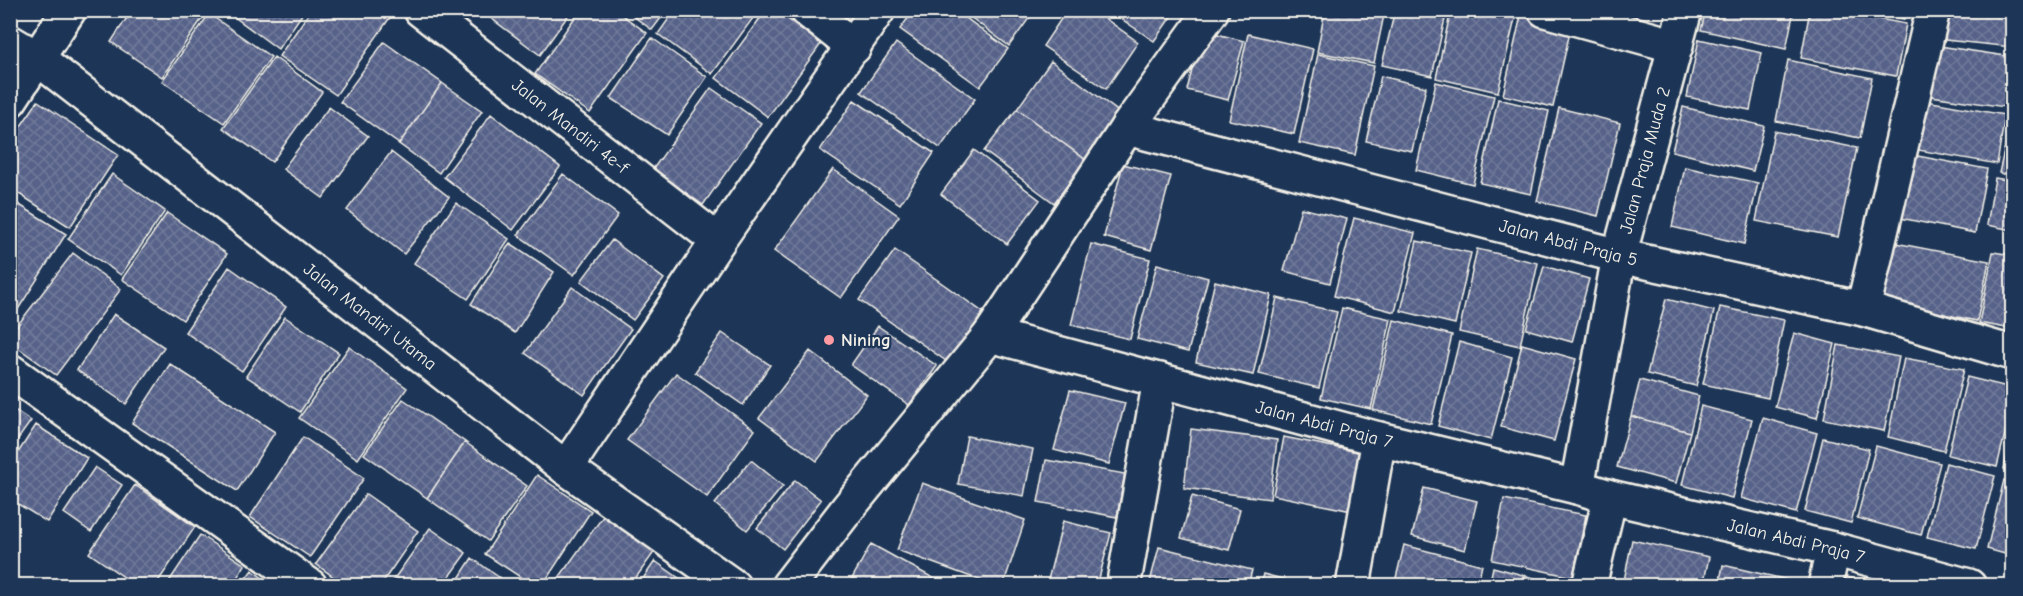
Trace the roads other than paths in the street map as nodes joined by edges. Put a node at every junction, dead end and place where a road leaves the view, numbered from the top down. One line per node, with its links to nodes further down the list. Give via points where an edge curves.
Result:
1 (69, 10): 11 (street)
2 (421, 10): 14 (street, Jalan Mandiri 4e-f)
3 (807, 10): 10 (street)
4 (878, 10): 10 (street)
5 (1212, 10): 13 (street)
6 (1545, 10): 9 (street)
7 (1685, 10): 9 (street, Jalan Praja Muda 2)
8 (1933, 10): 16 (street)
9 (1676, 46): 15 (street, Jalan Praja Muda 2)
10 (854, 47): 14 (street)
11 (24, 50): 12 (street); 22 (street, Jalan Mandiri Utama)
12 (10, 100)
13 (1127, 128): 15 (street, Jalan Abdi Praja 5); 17 (street)
14 (718, 241): 22 (street)
15 (1619, 256): 16 (street, Jalan Abdi Praja 5); 23 (street, Jalan Praja Muda 2)
16 (1863, 309): 18 (street, Jalan Abdi Praja 5)
17 (990, 335): 20 (street, Jalan Abdi Praja 7); 29 (street)
18 (2013, 352)
19 (10, 372): 27 (street)
20 (1160, 380): 21 (street, Jalan Abdi Praja 7); 26 (street)
21 (1379, 439): 23 (street, Jalan Abdi Praja 7); 30 (street)
22 (566, 468): 28 (street, Jalan Mandiri Utama)
23 (1577, 487): 24 (street, Jalan Abdi Praja 7)
24 (1610, 497): 25 (street, Jalan Abdi Praja 7); 31 (street)
25 (1833, 549): 32 (street); 33 (street, Jalan Abdi Praja 7)
26 (1125, 576)
27 (310, 585)
28 (732, 585)
29 (788, 585)
30 (1353, 585)
31 (1589, 585)
32 (1825, 585)
33 (1969, 585)

